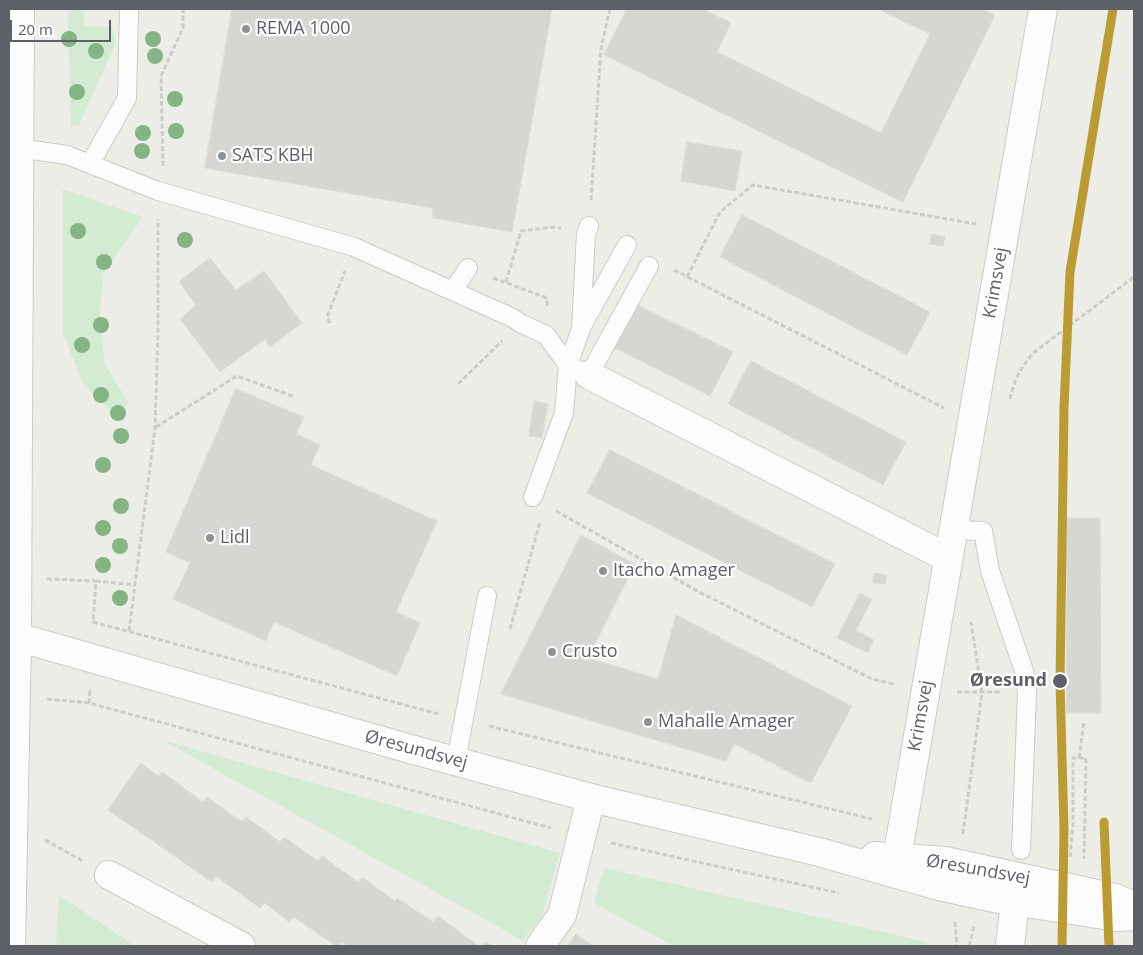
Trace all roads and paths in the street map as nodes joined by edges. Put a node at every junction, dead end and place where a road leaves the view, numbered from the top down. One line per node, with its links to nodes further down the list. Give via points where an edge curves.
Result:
1 (20, 9): 6 (street)
2 (129, 9): 7 (lane, via 127,98)
3 (183, 9): 8 (path, via 183,28 161,76 164,168)
4 (610, 9): 9 (path, via 601,48)
5 (1043, 9): 11 (street, Krimsvej)
6 (18, 148): 7 (lane, via 67,155); 33 (street)
7 (90, 164): 8 (lane)
8 (158, 191): 13 (lane); 29 (path)
9 (589, 226): 23 (lane)
10 (555, 227): 19 (path, via 521,231)
11 (1005, 229): 17 (path, via 753,185 720,212); 28 (street, Krimsvej)
12 (627, 246): 23 (lane)
13 (354, 247): 20 (lane); 21 (path, via 327,317)
14 (649, 266): 25 (lane)
15 (468, 268): 20 (lane)
16 (671, 268): 17 (path)
17 (687, 276): 28 (path, via 927,401)
18 (1134, 277): 24 (path)
19 (506, 282)
20 (453, 291): 22 (lane)
21 (330, 323)
22 (520, 323): 25 (lane, via 546,335); 26 (path)
23 (581, 329): 25 (lane)
24 (1033, 353)
25 (578, 370): 30 (lane); 32 (street)
26 (458, 384)
27 (295, 397): 29 (path, via 237,376)
28 (972, 421): 31 (street, Krimsvej)
29 (155, 428): 35 (path)
30 (539, 501): 41 (path); 43 (path, via 699,592 872,679)
31 (953, 530): 32 (street, Krimsvej); 45 (lane, via 983,531 990,571 1024,670)
32 (948, 558): 43 (street, Krimsvej)
33 (17, 578): 34 (path); 40 (street)
34 (96, 581): 35 (path); 38 (path)
35 (135, 585): 39 (path)
36 (487, 596): 48 (lane)
37 (971, 619): 44 (path)
38 (93, 622): 39 (path); 42 (path)
39 (128, 631): 48 (path)
40 (13, 637): 42 (street, Øresundsvej); 46 (street)
41 (507, 638)
42 (92, 658): 47 (path); 51 (street, Øresundsvej)
43 (925, 692): 44 (path); 54 (street, Krimsvej)
44 (982, 692): 45 (path); 59 (path)
45 (1027, 693): 56 (lane)
46 (16, 696): 47 (path); 53 (street)
47 (89, 703): 55 (path)
48 (464, 720): 51 (lane); 54 (path)
49 (1084, 721): 50 (path)
50 (1080, 758): 57 (path, via 1073,758); 58 (path, via 1086,758)
51 (456, 761): 52 (street, Øresundsvej)
52 (591, 798): 55 (street); 60 (street, Øresundsvej, via 819,852)
53 (13, 823): 61 (path); 68 (street)
54 (902, 826): 60 (street, Krimsvej)
55 (582, 836): 62 (path); 70 (street, via 562,915)
56 (1022, 850)
57 (1070, 858)
58 (1084, 860)
59 (959, 864): 60 (street, Øresundsvej, via 945,860); 63 (street, Øresundsvej)
60 (893, 865): 64 (street, Øresundsvej, via 940,886)
61 (109, 875): 69 (street)
62 (840, 893)
63 (1041, 893): 64 (street, Øresundsvej); 65 (street, Øresundsvej)
64 (1014, 900): 73 (street, Øresundsvej)
65 (1125, 909)
66 (962, 920): 71 (path, via 955,918)
67 (968, 921): 72 (path, via 975,923)
68 (11, 946)
69 (242, 946)
70 (540, 946)
71 (957, 946)
72 (969, 946)
73 (1010, 946)

